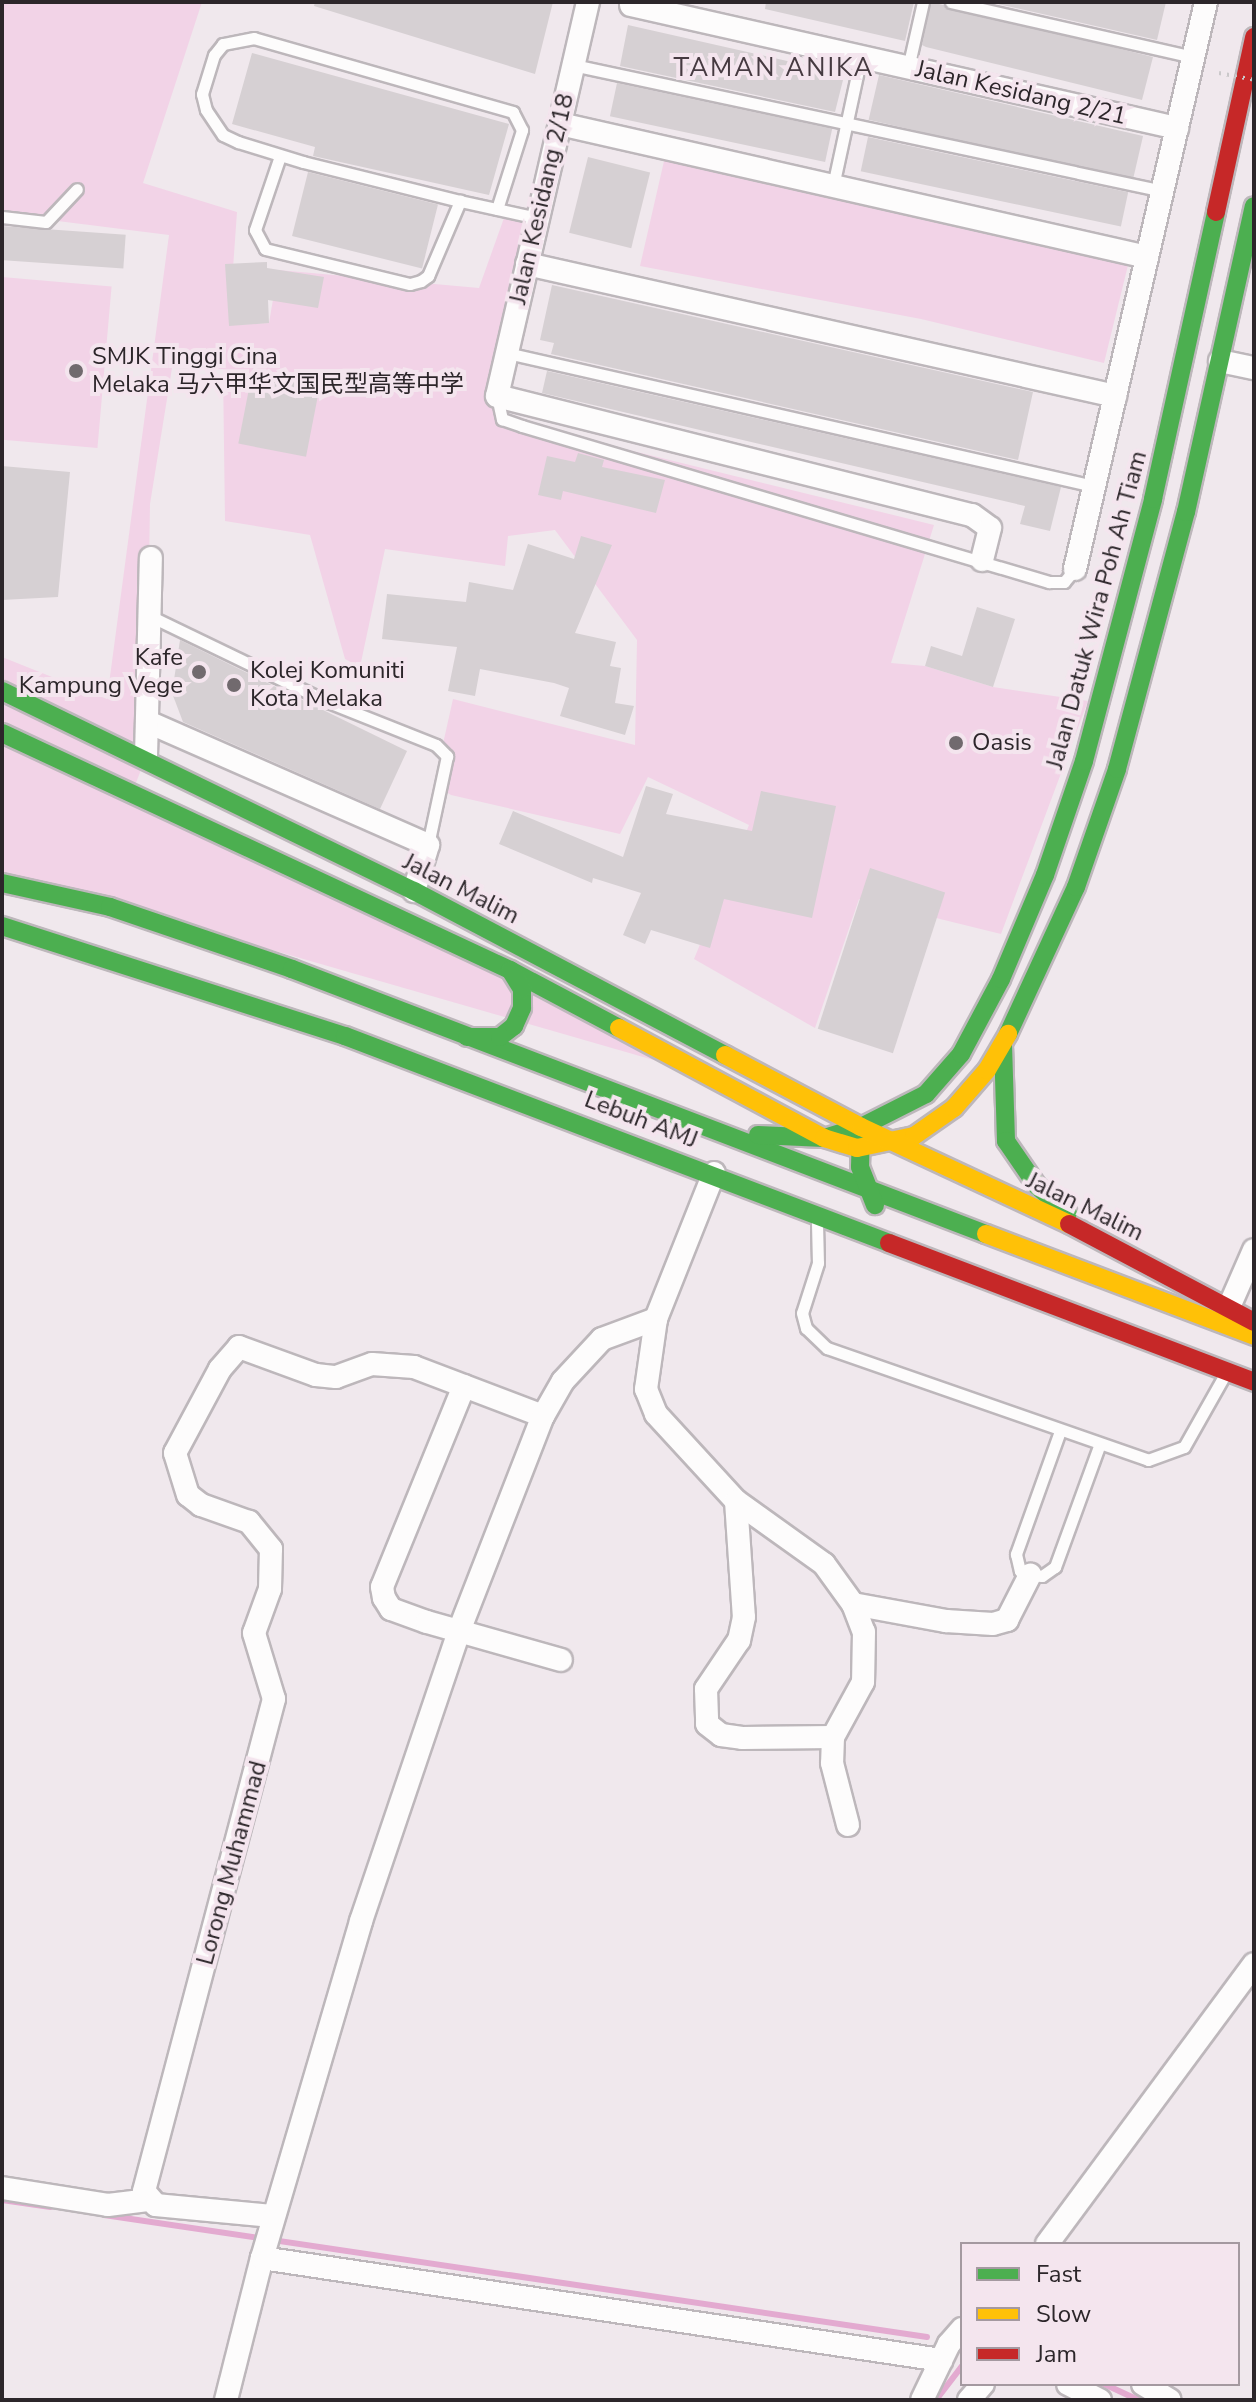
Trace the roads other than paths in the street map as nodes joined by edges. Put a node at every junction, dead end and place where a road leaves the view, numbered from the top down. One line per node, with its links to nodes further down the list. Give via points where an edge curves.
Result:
1 (588, 2): 9 (street, Jalan Kesidang 2/18)
2 (923, 2): 10 (lane)
3 (951, 2): 8 (lane)
4 (1206, 2): 8 (street)
5 (631, 5): 7 (street, Jalan Kesidang 2/21)
6 (1254, 37): 47 (main road, Jalan Datuk Wira Poh Ah Tiam, via 1153,499 1084,761 1045,875 1001,979 961,1054 926,1094)
7 (861, 57): 10 (street, Jalan Kesidang 2/21); 11 (lane)
8 (1193, 57): 13 (street)
9 (573, 65): 11 (lane); 12 (street, Jalan Kesidang 2/18)
10 (908, 68): 13 (street, Jalan Kesidang 2/21)
11 (846, 123): 15 (lane); 17 (lane)
12 (560, 124): 15 (street); 22 (street, Jalan Kesidang 2/18)
13 (1177, 128): 17 (street)
14 (280, 156): 18 (lane); 18 (lane, via 255,230 265,249 410,284 428,276); 20 (lane, via 223,135 206,110 202,94 214,55 223,44 254,38 513,112 522,130)
15 (833, 186): 23 (street)
16 (77, 189): 21 (lane, via 46,222)
17 (1163, 191): 23 (street)
18 (460, 201): 20 (lane)
19 (1254, 206): 26 (main road)
20 (497, 209): 22 (lane)
21 (2, 217)
22 (538, 218): 24 (street, Jalan Kesidang 2/18)
23 (1147, 257): 29 (street)
24 (527, 264): 25 (street, Jalan Kesidang 2/18); 29 (street)
25 (507, 353): 28 (street, Jalan Kesidang 2/18); 30 (lane)
26 (1220, 361): 27 (street); 45 (main road, via 1117,769 1076,887)
27 (1254, 368)
28 (497, 396): 32 (lane, via 502,419 522,426); 32 (street, via 972,515 990,528)
29 (1115, 396): 30 (street)
30 (1094, 486): 33 (street)
31 (151, 558): 34 (street)
32 (982, 560): 33 (lane, via 1049,582 1064,582)
33 (1075, 569)
34 (150, 616): 36 (street); 39 (lane, via 328,702 436,745 447,756)
35 (2, 691): 38 (main road, Jalan Malim)
36 (148, 722): 38 (street); 39 (street)
37 (2, 733): 43 (main road, Jalan Malim)
38 (146, 757): 41 (main road, Jalan Malim)
39 (428, 845): 41 (street)
40 (2, 883): 44 (main road, Lebuh AMJ, via 110,907)
41 (414, 891): 47 (main road, Jalan Malim)
42 (2, 926): 51 (main road, Lebuh AMJ, via 345,1036)
43 (510, 970): 44 (main road, via 522,989 522,1008 514,1026 484,1040); 48 (main road, Jalan Malim)
44 (465, 1036): 46 (main road, Lebuh AMJ)
45 (1003, 1043): 49 (main road, via 954,1108 914,1136); 54 (main road, via 1002,1118 1015,1159 1037,1186)
46 (627, 1097): 48 (main road, via 752,1133); 52 (main road, Lebuh AMJ)
47 (861, 1127): 48 (main road, Jalan Datuk Wira Poh Ah Tiam); 49 (main road, Jalan Malim); 50 (main road)
48 (824, 1138): 50 (main road, Jalan Malim)
49 (892, 1143): 50 (main road, Jalan Malim); 54 (main road, Jalan Malim)
50 (857, 1148): 52 (main road)
51 (714, 1173): 53 (main road, Lebuh AMJ); 58 (street)
52 (865, 1189): 56 (main road, via 897,1232); 60 (main road, Lebuh AMJ)
53 (816, 1215): 56 (main road, Lebuh AMJ); 65 (lane, via 818,1263 802,1313 814,1339)
54 (1096, 1237): 57 (main road, Jalan Malim)
55 (1254, 1250): 57 (street)
56 (939, 1263): 61 (main road, Lebuh AMJ)
57 (1229, 1307): 59 (main road, Jalan Malim)
58 (656, 1319): 64 (street, via 602,1339 563,1381); 67 (street, via 646,1389 656,1414)
59 (1254, 1322)
60 (1254, 1336)
61 (1227, 1372): 62 (main road, Lebuh AMJ); 66 (lane, via 1184,1447 1148,1460)
62 (1254, 1382)
63 (464, 1386): 64 (street); 70 (street, via 382,1587 391,1609); 76 (street, Lorong Muhammad, via 395,1363 372,1364 336,1377 316,1375 239,1347 220,1369 175,1453 188,1495 249,1522 271,1549 270,1589 254,1633 274,1699 144,2191)
64 (543, 1416): 70 (street)
65 (1060, 1431): 66 (lane); 68 (lane, via 1016,1554 1020,1571)
66 (1099, 1446): 68 (lane, via 1055,1567 1042,1576)
67 (736, 1501): 69 (street, via 824,1564); 72 (street, via 744,1617 739,1640 706,1689 707,1724 721,1735 742,1738)
68 (1030, 1575): 69 (street, via 1007,1620 993,1624)
69 (853, 1604): 72 (street, via 864,1632 863,1682)
70 (459, 1631): 71 (street); 77 (street, via 361,1921)
71 (561, 1660)
72 (833, 1737): 73 (street, via 832,1763)
73 (848, 1825)
74 (1254, 1964): 78 (street)
75 (2, 2188): 76 (street, via 108,2205)
76 (148, 2200): 77 (street)
77 (271, 2220): 79 (street)
78 (1048, 2242)
79 (263, 2253): 81 (street); 84 (street)
80 (960, 2332): 81 (street)
81 (941, 2360): 85 (street)
82 (1072, 2386): 86 (street)
83 (1146, 2386): 87 (street)
84 (226, 2400)
85 (922, 2400)
86 (1100, 2400)
87 (1170, 2400)

